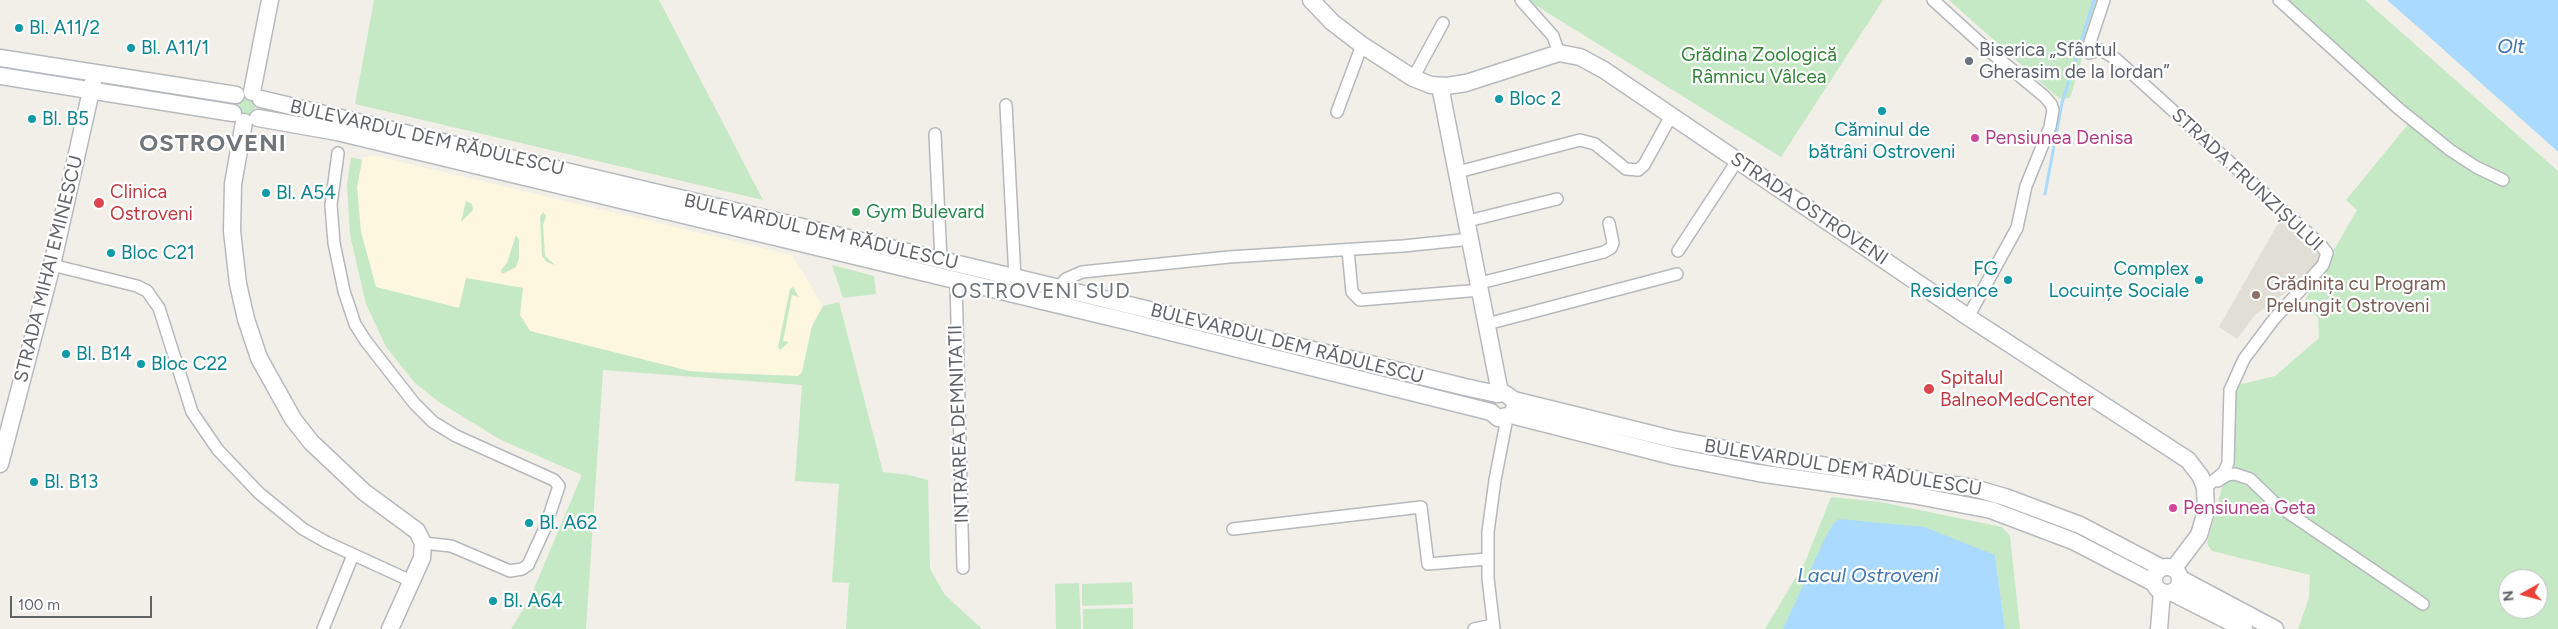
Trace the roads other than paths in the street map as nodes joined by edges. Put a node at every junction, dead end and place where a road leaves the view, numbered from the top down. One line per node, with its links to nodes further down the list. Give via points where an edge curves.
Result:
1 (270, 0): 16 (main road)
2 (1311, 0): 8 (main road, STRADA OSTROVENI, via 1332,22)
3 (1521, 0): 9 (street, via 1553,36)
4 (1933, 0): 40 (street, via 2044,96 2053,110 2050,127 2026,186 2017,228)
5 (2104, 0): 46 (street, STRADA FRUNZIȘULUI, via 2089,53 2101,50 2116,59 2320,244 2327,254 2323,265 2274,319 2244,359 2230,390 2228,463 2224,472)
6 (2279, 0): 25 (street, via 2406,115 2450,150)
7 (1443, 24): 13 (street)
8 (1362, 45): 13 (main road, STRADA OSTROVENI); 18 (street)
9 (1559, 53): 14 (main road, STRADA OSTROVENI, via 1466,83); 19 (main road, STRADA OSTROVENI, via 1569,53 1592,63)
10 (0, 58): 11 (main road, BULEVARDUL DEM RĂDULESCU)
11 (95, 73): 15 (main road, STRADA MIHAI EMINESCU); 16 (main road, BULEVARDUL DEM RĂDULESCU)
12 (0, 76): 15 (main road, BULEVARDUL DEM RĂDULESCU)
13 (1413, 78): 14 (main road, STRADA OSTROVENI)
14 (1440, 86): 24 (main road)
15 (92, 92): 20 (main road, BULEVARDUL DEM RĂDULESCU); 34 (main road, STRADA MIHAI EMINESCU)
16 (250, 95): 20 (main road, via 262,110); 20 (main road, via 232,104); 29 (main road, BULEVARDUL DEM RĂDULESCU)
17 (1006, 105): 36 (street)
18 (1337, 112)
19 (1671, 116): 23 (main road, STRADA OSTROVENI); 24 (street, via 1644,165 1638,170 1626,169 1595,144 1580,140)
20 (245, 117): 29 (main road, BULEVARDUL DEM RĂDULESCU, via 336,132); 48 (main road, via 233,184 232,230 238,284 253,344 272,386 311,442 364,492 417,531)
21 (935, 134): 33 (street)
22 (338, 153): 48 (street, via 331,205 334,243 344,291 355,324 365,340 433,422 456,436 554,480 559,486 528,565 517,571 451,546)
23 (1736, 161): 32 (street); 40 (main road, STRADA OSTROVENI)
24 (1458, 172): 27 (main road)
25 (2503, 180)
26 (1556, 199): 27 (street)
27 (1468, 221): 30 (main road)
28 (1609, 224): 38 (street, via 1613,243 1604,252)
29 (791, 232): 33 (main road, BULEVARDUL DEM RĂDULESCU); 37 (main road, BULEVARDUL DEM RĂDULESCU)
30 (1471, 239): 31 (street); 38 (main road)
31 (1348, 250): 38 (street, via 1352,292 1360,300); 39 (street, via 1229,257 1082,272 1067,278)
32 (1678, 251)
33 (941, 260): 36 (main road, BULEVARDUL DEM RĂDULESCU)
34 (52, 264): 45 (main road, STRADA MIHAI EMINESCU); 49 (street, via 147,291 159,308 192,412 218,450 279,510 309,533)
35 (1678, 274): 41 (street)
36 (1015, 278): 39 (main road, BULEVARDUL DEM RĂDULESCU)
37 (956, 280): 44 (main road, BULEVARDUL DEM RĂDULESCU); 51 (street, INTRAREA DEMNITATII)
38 (1481, 286): 41 (main road)
39 (1058, 288): 43 (main road, BULEVARDUL DEM RĂDULESCU)
40 (1968, 317): 46 (main road, STRADA OSTROVENI, via 2181,454 2196,469)
41 (1488, 324): 42 (main road)
42 (1493, 352): 43 (main road, via 1486,372); 44 (main road)
43 (1468, 388): 44 (main road, BULEVARDUL DEM RĂDULESCU)
44 (1502, 407): 50 (street, via 1502,440 1490,516); 53 (main road, BULEVARDUL DEM RĂDULESCU, via 1683,458 1991,510)
45 (0, 464)
46 (2205, 488): 53 (main road, STRADA OSTROVENI, via 2206,510 2190,561); 54 (street, via 2227,475 2250,479 2277,505)
47 (1233, 529): 50 (street, via 1421,507 1428,564)
48 (423, 543): 52 (main road, via 422,558)
49 (353, 555): 52 (street); 57 (street)
50 (1488, 559): 55 (street)
51 (963, 568)
52 (411, 581): 58 (main road)
53 (2169, 582): 56 (main road, STRADA OSTROVENI); 60 (main road, BULEVARDUL DEM RĂDULESCU); 61 (main road, BULEVARDUL DEM RĂDULESCU)
54 (2423, 604)
55 (1493, 627): 59 (street)
56 (2160, 627)
57 (323, 629)
58 (390, 629)
59 (1474, 629)
60 (2244, 629)
61 (2275, 629)

